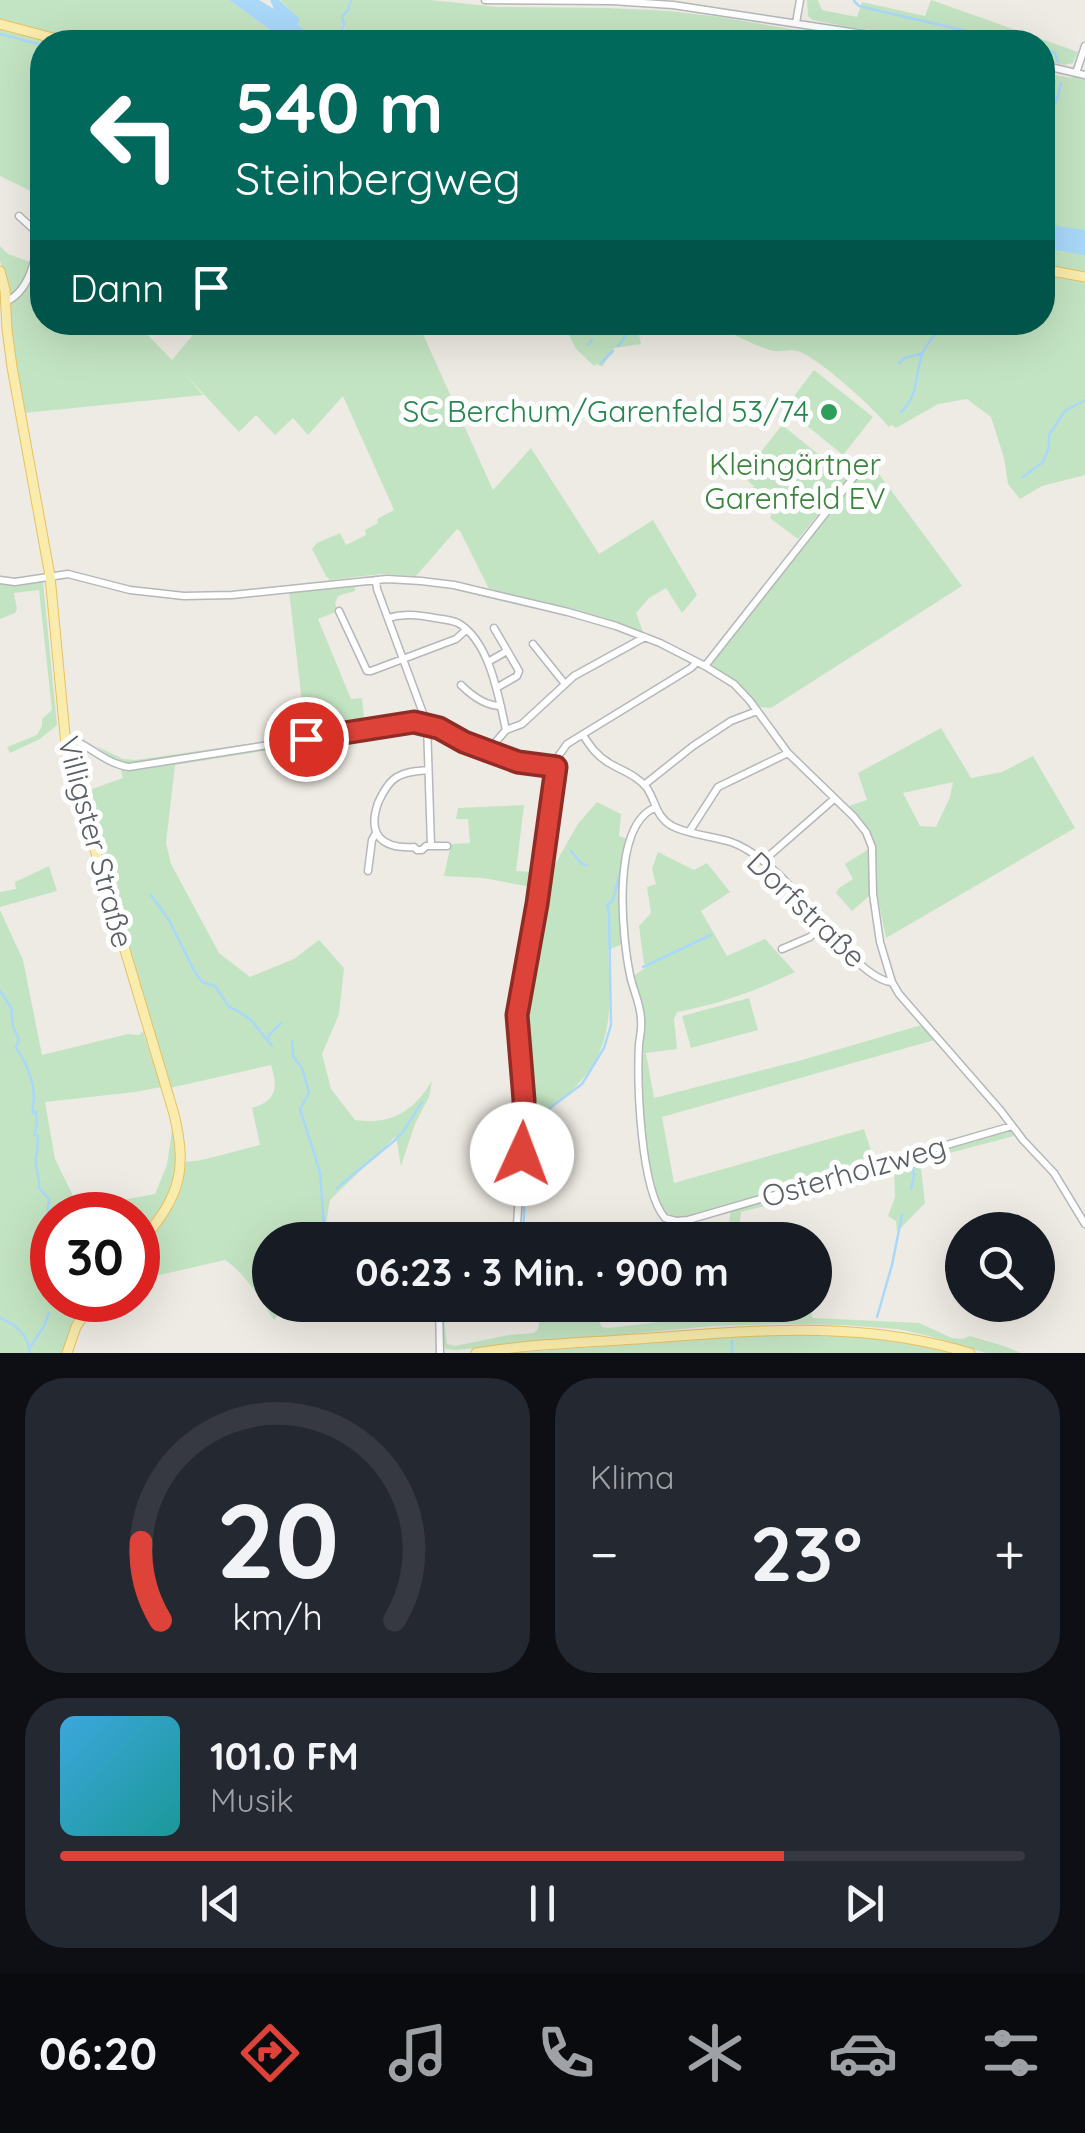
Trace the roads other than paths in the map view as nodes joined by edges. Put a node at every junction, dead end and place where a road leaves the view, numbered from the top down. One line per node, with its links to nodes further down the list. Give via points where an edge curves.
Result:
1 (485, 0): 4 (street, via 672,5)
2 (800, 0): 4 (street)
3 (0, 24): 6 (main road)
4 (796, 24): 5 (street)
5 (836, 30)
6 (30, 32)
7 (1085, 46): 9 (street)
8 (1055, 68): 9 (street)
9 (1081, 74)
10 (19, 216): 11 (street)
11 (30, 226)
12 (0, 270): 16 (main road, Villigster Straße)
13 (30, 271): 16 (street, via 24,289)
14 (1055, 271): 15 (main road)
15 (1085, 277)
16 (5, 302): 18 (main road, Villigster Straße)
17 (862, 468): 30 (street)
18 (50, 576): 19 (street); 20 (street, via 184,596); 39 (main road, Villigster Straße)
19 (0, 580)
20 (376, 580): 22 (street); 25 (street, via 454,585)
21 (339, 611): 28 (street, via 365,670)
22 (388, 618): 24 (street, via 420,615); 28 (street)
23 (494, 628): 27 (street)
24 (466, 630): 28 (street); 29 (street)
25 (645, 637): 30 (street); 32 (street)
26 (534, 644): 32 (street)
27 (507, 651): 29 (street); 33 (street, via 519,674)
28 (403, 659): 36 (street)
29 (488, 662): 33 (street)
30 (701, 664): 35 (street, via 734,684); 38 (street)
31 (461, 684): 34 (street)
32 (565, 684): 37 (street, via 522,724)
33 (498, 687): 34 (street)
34 (501, 706): 37 (street)
35 (757, 711): 41 (street); 44 (street, via 692,746)
36 (427, 724): 39 (street, via 128,766); 40 (street); 43 (street)
37 (506, 730): 40 (street)
38 (583, 735): 42 (street, via 561,750); 44 (street, via 599,756)
39 (64, 736): 57 (main road, Villigster Straße, via 180,1142 180,1176)
40 (488, 752): 42 (street)
41 (788, 753): 45 (street); 47 (street, via 718,787)
42 (556, 767): 58 (street, via 517,1015 524,1100)
43 (428, 770): 48 (street, via 393,778 377,807); 49 (street)
44 (644, 786): 46 (street)
45 (834, 799): 51 (street); 55 (street, via 872,847 876,921)
46 (654, 808): 47 (street, Dorfstraße); 56 (street, Osterholzweg, via 633,831 624,866 625,943 640,1014 647,1165 665,1218 688,1220)
47 (689, 832): 51 (street, Dorfstraße, via 728,841)
48 (376, 833): 49 (street, via 400,848); 52 (street)
49 (431, 845): 50 (street)
50 (447, 846)
51 (763, 861): 53 (street, Dorfstraße)
52 (368, 871)
53 (824, 925): 54 (street); 55 (street, Dorfstraße, via 870,972)
54 (782, 949)
55 (892, 982): 56 (street)
56 (1012, 1126): 59 (street, via 1054,1173)
57 (160, 1217)
58 (517, 1222)
59 (1085, 1224)
60 (79, 1322): 62 (main road)
61 (439, 1322): 63 (street)
62 (67, 1353)
63 (440, 1353)
64 (476, 1353): 65 (main road, via 808,1329 905,1336)
65 (970, 1353)

